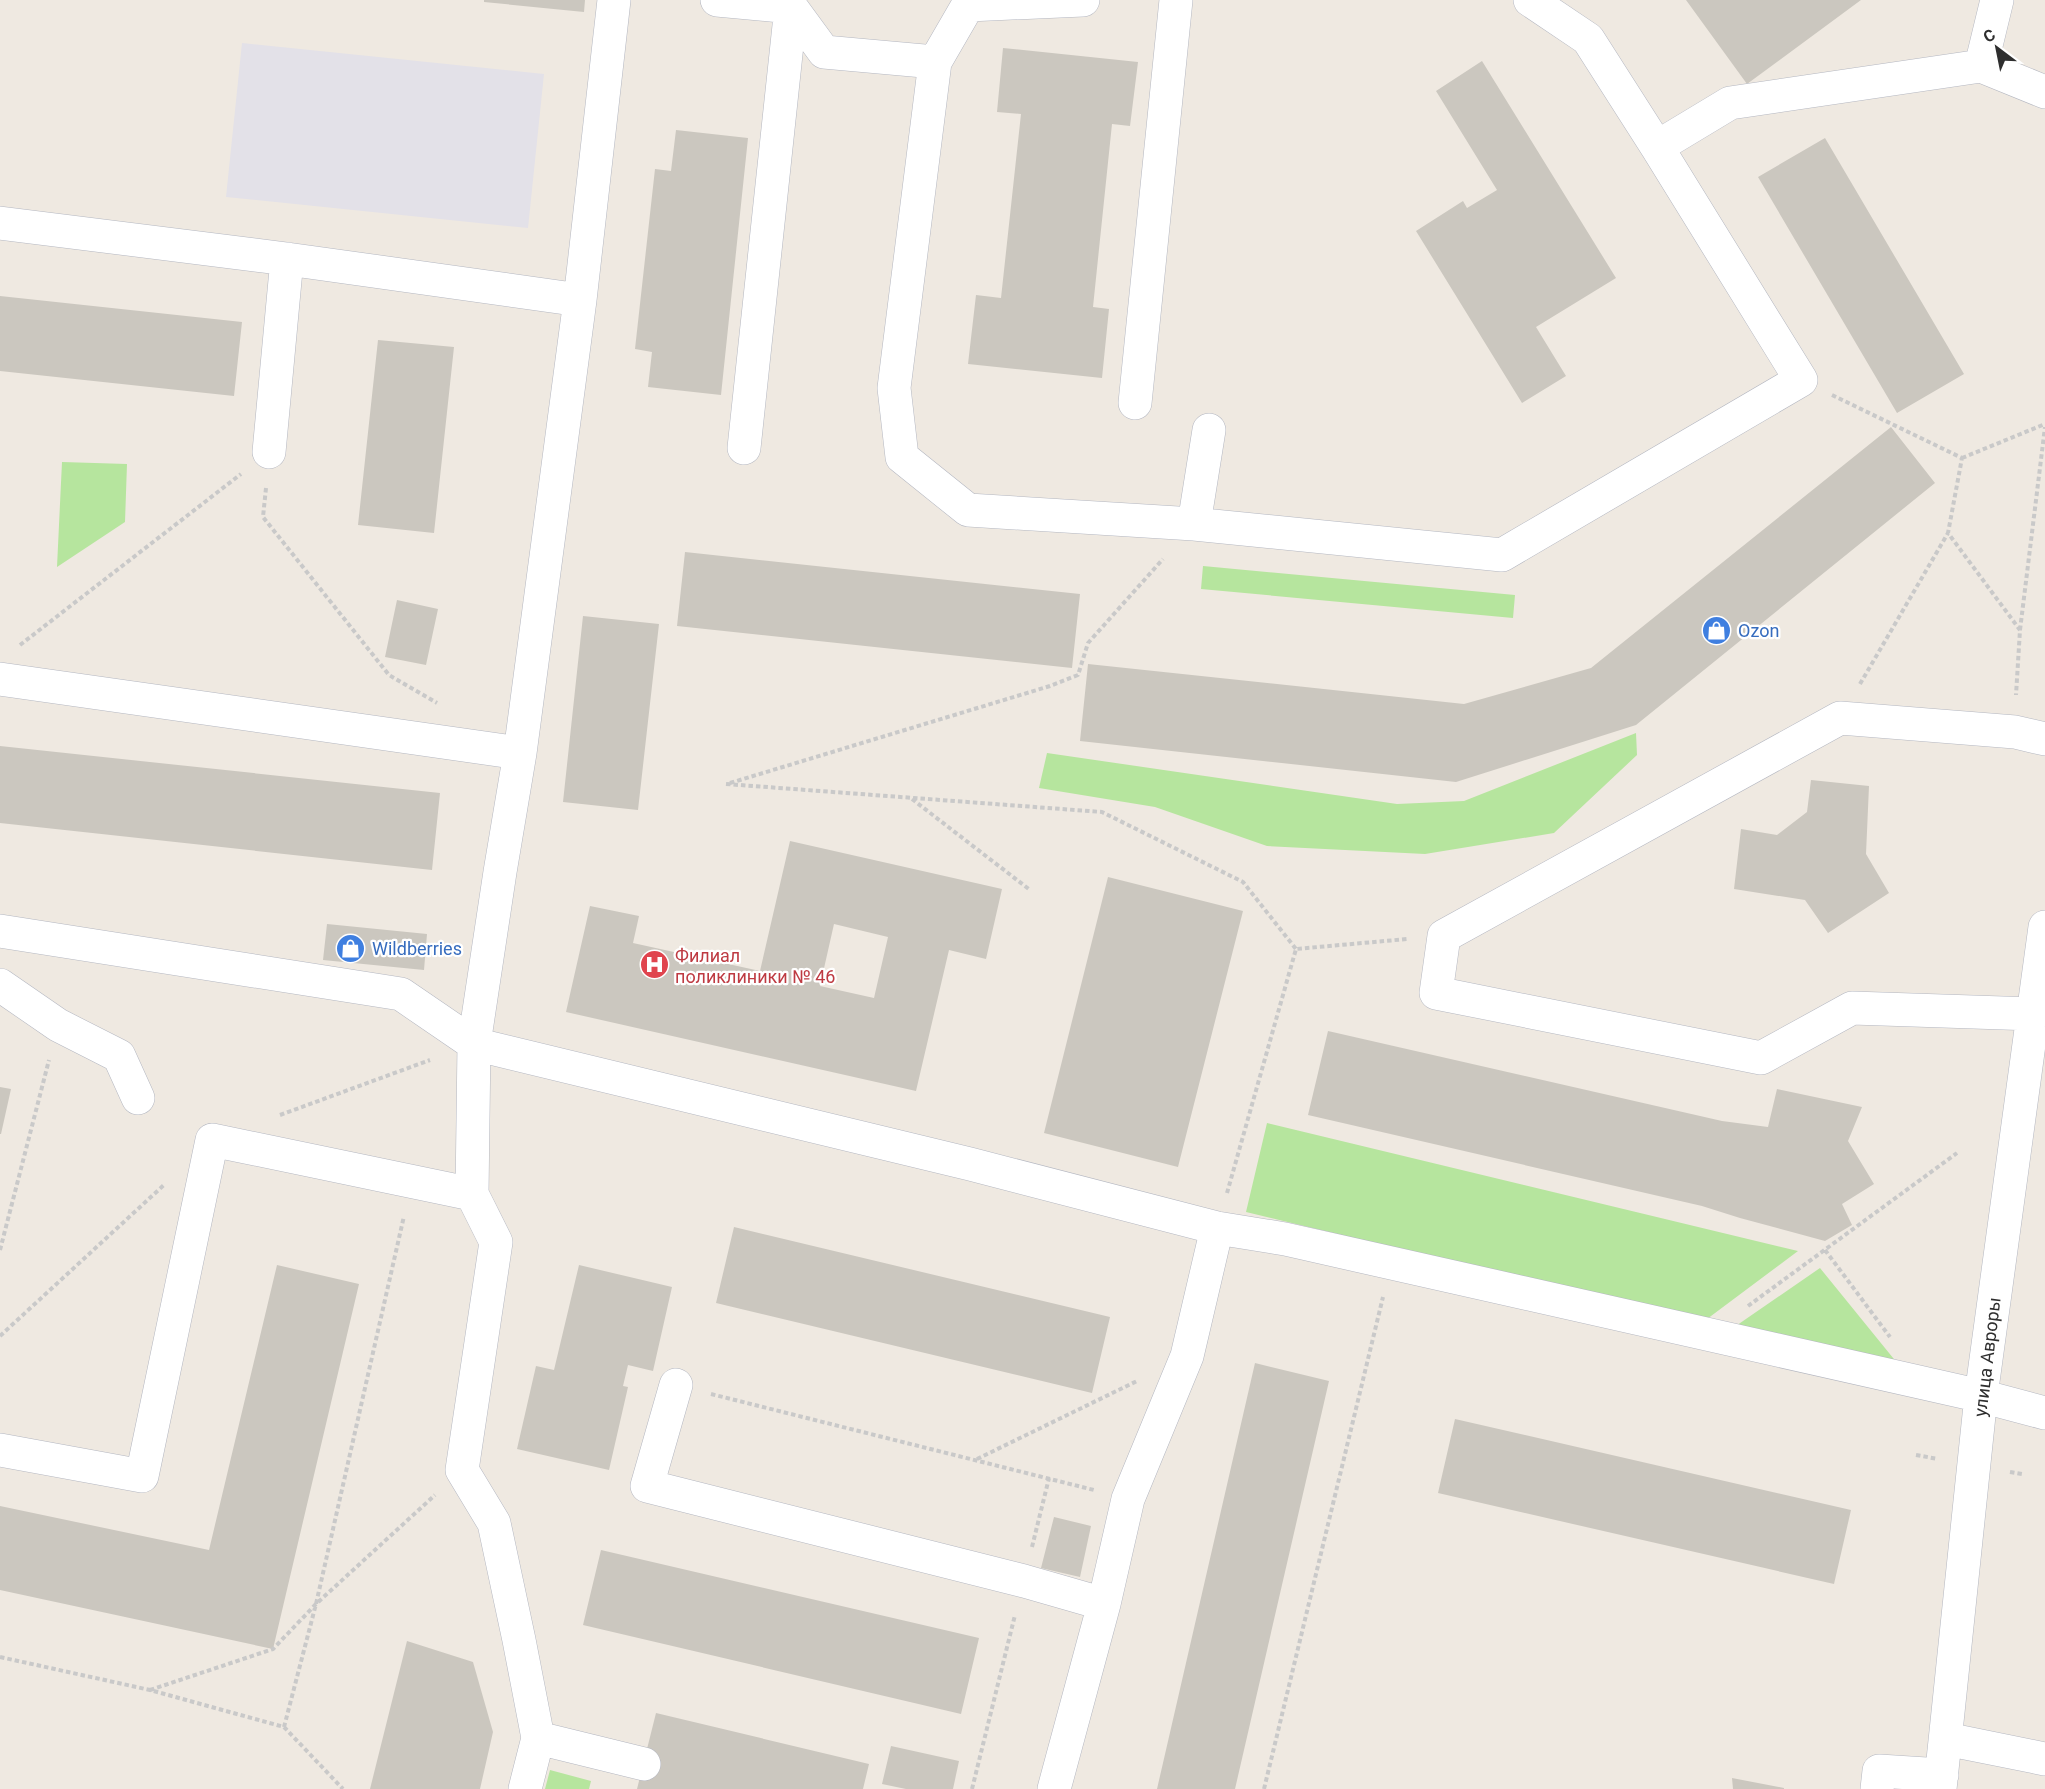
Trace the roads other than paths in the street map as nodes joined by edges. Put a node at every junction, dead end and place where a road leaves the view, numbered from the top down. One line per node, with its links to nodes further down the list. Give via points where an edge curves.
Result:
1 (614, 0): 14 (street)
2 (717, 0): 7 (street)
3 (1083, 0): 8 (street, via 968,5)
4 (1176, 0): 15 (street)
5 (1530, 0): 11 (street, via 1587,39)
6 (1997, 0): 9 (street)
7 (791, 7): 8 (street, via 824,52); 17 (street)
8 (935, 63): 19 (street, via 894,388 902,457 968,510)
9 (1981, 66): 10 (street); 11 (street, via 1730,103)
10 (2045, 92)
11 (1657, 147): 19 (street, via 1801,380 1502,555)
12 (0, 223): 13 (street)
13 (287, 259): 14 (street); 18 (street)
14 (580, 300): 22 (street)
15 (1135, 403)
16 (1209, 430): 19 (street)
17 (744, 448)
18 (269, 452)
19 (1194, 524)
20 (0, 679): 22 (street)
21 (2030, 735): 26 (street, via 1840,718 1444,936 1436,993 1761,1058 1852,1008)
22 (520, 753): 27 (street)
23 (2045, 927): 26 (street, улица Авроры)
24 (0, 931): 27 (street, via 401,994)
25 (0, 985): 28 (street, via 58,1025 119,1056)
26 (2034, 1014): 32 (street, улица Авроры)
27 (474, 1044): 29 (street); 30 (street)
28 (138, 1098)
29 (472, 1194): 34 (street, via 212,1140 142,1476); 36 (street, via 496,1242 462,1470 494,1523)
30 (1217, 1228): 32 (street, via 1284,1239); 35 (street, via 1187,1356 1128,1499)
31 (676, 1385): 35 (street, via 647,1486)
32 (1981, 1396): 33 (street); 37 (street, улица Авроры)
33 (2045, 1413)
34 (0, 1450)
35 (1104, 1604): 42 (street)
36 (538, 1738): 39 (street); 41 (street)
37 (1946, 1739): 38 (street); 40 (street, улица Авроры)
38 (2045, 1759)
39 (644, 1764)
40 (1941, 1782): 43 (street, via 1879,1771)
41 (525, 1789)
42 (1054, 1789)
43 (1877, 1789)

